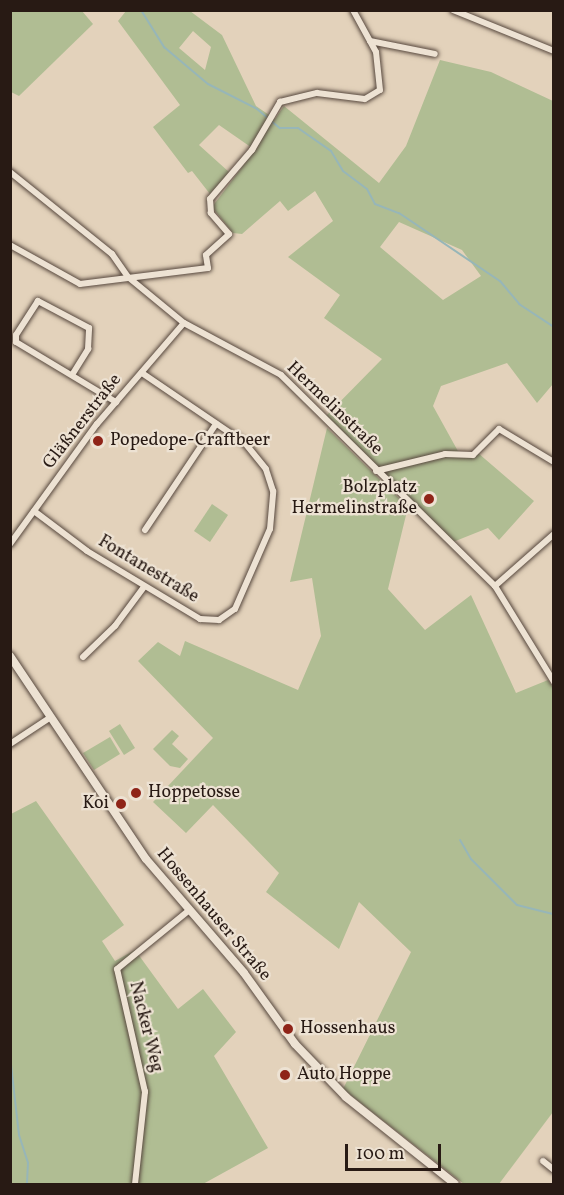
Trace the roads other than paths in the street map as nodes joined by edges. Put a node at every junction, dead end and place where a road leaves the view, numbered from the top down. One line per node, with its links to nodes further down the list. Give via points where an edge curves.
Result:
1 (353, 10): 3 (street)
2 (453, 10): 4 (street)
3 (370, 41): 5 (street); 8 (street, via 380,81 374,95 354,99 317,93 282,100 252,150 208,202 229,234 206,255 208,268)
4 (554, 51)
5 (435, 54)
6 (10, 172): 8 (street, Hermelinstraße, via 112,254)
7 (10, 245): 8 (street, via 72,283)
8 (128, 278): 9 (street, Hermelinstraße)
9 (184, 323): 10 (street, Gläßnerstraße); 15 (street, Hermelinstraße, via 276,371)
10 (142, 373): 12 (street, Gläßnerstraße); 13 (street, Fontanestraße)
11 (72, 375): 11 (street, via 15,340 39,301 89,328 88,349); 12 (street)
12 (116, 402): 16 (street, Gläßnerstraße)
13 (216, 424): 17 (street); 21 (street, Fontanestraße, via 245,443 270,478 270,529 256,563 235,609 219,620 200,619)
14 (554, 462): 15 (street, via 499,429 473,455 445,454)
15 (376, 471): 20 (street, Hermelinstraße)
16 (34, 511): 19 (street, Gläßnerstraße); 21 (street, Fontanestraße)
17 (145, 530)
18 (554, 534): 20 (street)
19 (10, 544)
20 (495, 586): 24 (street, Hermelinstraße)
21 (144, 587): 23 (street, via 115,626)
22 (10, 656): 25 (street, Hossenhauser Straße)
23 (83, 657)
24 (554, 682)
25 (51, 717): 26 (street); 27 (street, Hossenhauser Straße, via 133,842)
26 (10, 744)
27 (188, 910): 30 (street, Nacker Weg, via 117,969 145,1088); 31 (street, Hossenhauser Straße, via 244,973 286,1032 330,1082)
28 (543, 1161): 29 (street)
29 (554, 1170)
30 (135, 1185)
31 (455, 1185)

